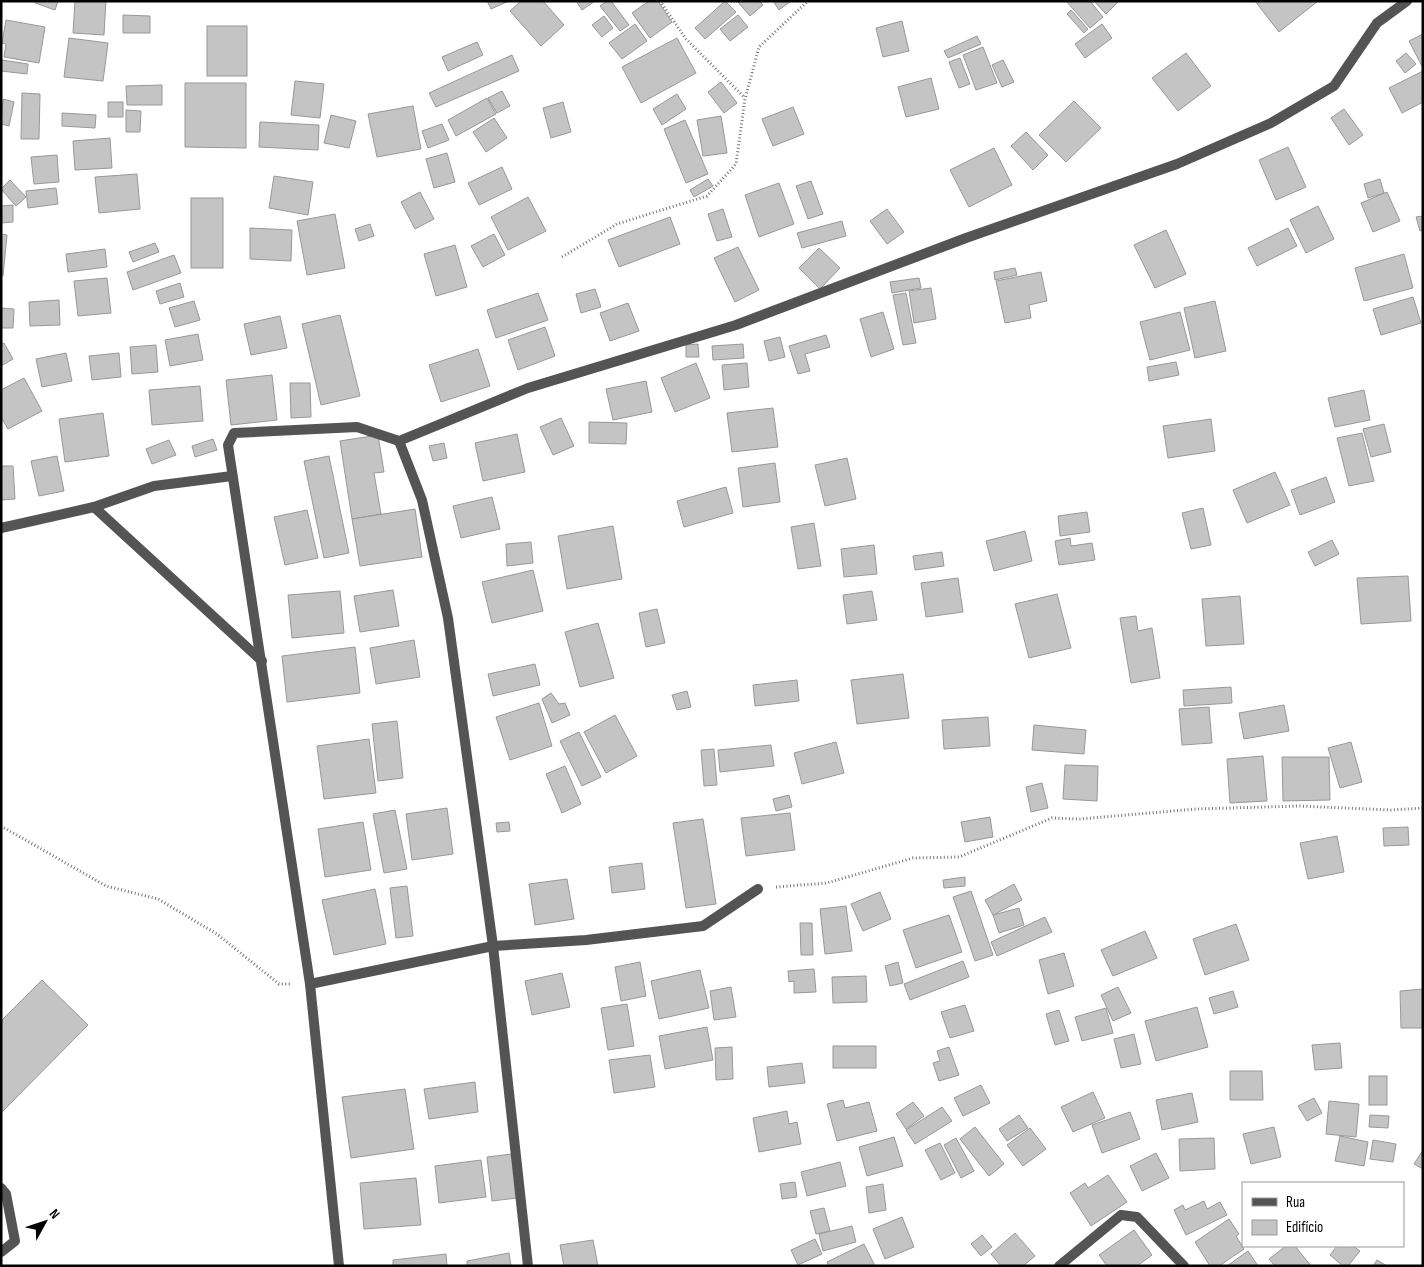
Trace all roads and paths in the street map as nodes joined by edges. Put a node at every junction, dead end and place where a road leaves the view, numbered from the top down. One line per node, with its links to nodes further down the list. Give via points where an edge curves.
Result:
1 (660, 1): 4 (path, via 686,39)
2 (808, 1): 4 (path, via 759,47)
3 (1407, 1): 6 (street, via 1377,23 1334,86 1271,124 1177,164 966,238 736,325 528,388)
4 (745, 99): 5 (path, via 736,164 707,196 617,224)
5 (562, 257)
6 (399, 441): 7 (street, via 356,427 234,433 228,445); 14 (street, via 422,500 448,618)
7 (232, 476): 8 (street, via 154,486); 10 (street)
8 (94, 507): 9 (street); 10 (street)
9 (1, 528)
10 (262, 661): 15 (street)
11 (1423, 808): 13 (path, via 1391,810 1300,806 1196,810 1080,820 1052,818 959,856 913,858 827,883)
12 (1, 826): 15 (path, via 106,886 158,899 217,934 279,984)
13 (758, 889): 14 (street, via 703,926 586,940)
14 (493, 946): 15 (street); 19 (street)
15 (310, 984): 18 (street)
16 (1, 1188): 17 (street, via 6,1194 15,1242)
17 (1, 1252)
18 (339, 1266)
19 (528, 1266)
20 (1059, 1266): 21 (street, via 1121,1215 1137,1217)
21 (1184, 1266)

